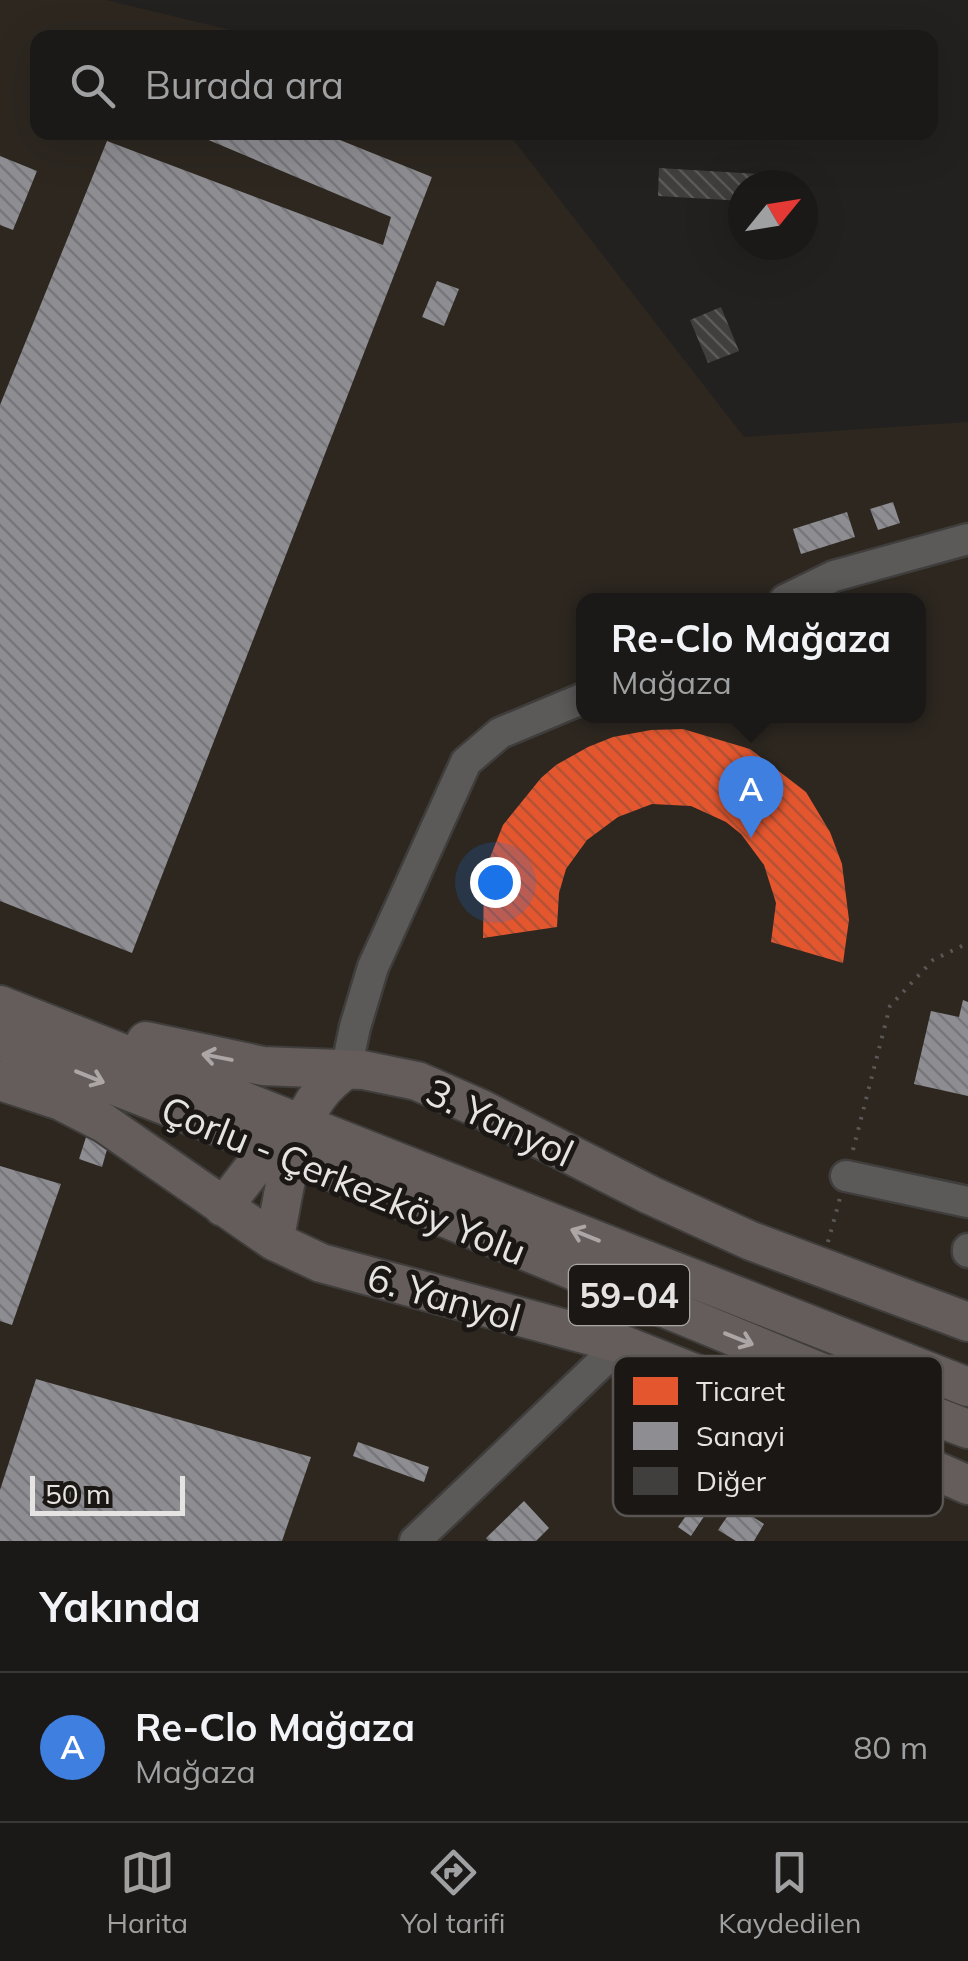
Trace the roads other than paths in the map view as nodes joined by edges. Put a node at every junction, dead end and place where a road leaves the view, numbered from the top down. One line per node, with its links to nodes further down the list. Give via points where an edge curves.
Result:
1 (968, 539): 2 (street, via 834,576)
2 (799, 593)
3 (576, 701): 5 (street, via 500,733 466,762 373,967 354,1028)
4 (2, 1018): 5 (main road, 3. Yanyol, one-way to 4, via 262,1066); 7 (main road, Çorlu - Çerkezköy Yolu / 59-04)
5 (330, 1069): 7 (main road, via 329,1080); 8 (main road); 13 (main road, 3. Yanyol, via 417,1081 650,1195)
6 (0, 1081): 11 (main road, 6. Yanyol, via 104,1123)
7 (284, 1134): 8 (main road, Çorlu - Çerkezköy Yolu / 59-04); 11 (main road); 12 (main road); 16 (main road, Çorlu - Çerkezköy Yolu / 59-04, one-way to 16)
8 (351, 1143): 17 (main road, Çorlu - Çerkezköy Yolu / 59-04, one-way to 8)
9 (846, 1176): 10 (street)
10 (968, 1202)
11 (223, 1207): 12 (main road, 6. Yanyol)
12 (274, 1242): 14 (main road, 6. Yanyol, via 322,1263)
13 (968, 1322)
14 (621, 1344): 15 (main road, 6. Yanyol); 24 (street)
15 (651, 1356)
16 (785, 1356)
17 (890, 1356)
18 (943, 1377): 19 (main road, Çorlu - Çerkezköy Yolu / 59-04, one-way to 18)
19 (968, 1387)
20 (943, 1419): 21 (main road, Çorlu - Çerkezköy Yolu / 59-04, one-way to 21)
21 (968, 1428)
22 (943, 1474): 23 (main road, 6. Yanyol)
23 (968, 1485)
24 (416, 1541)

